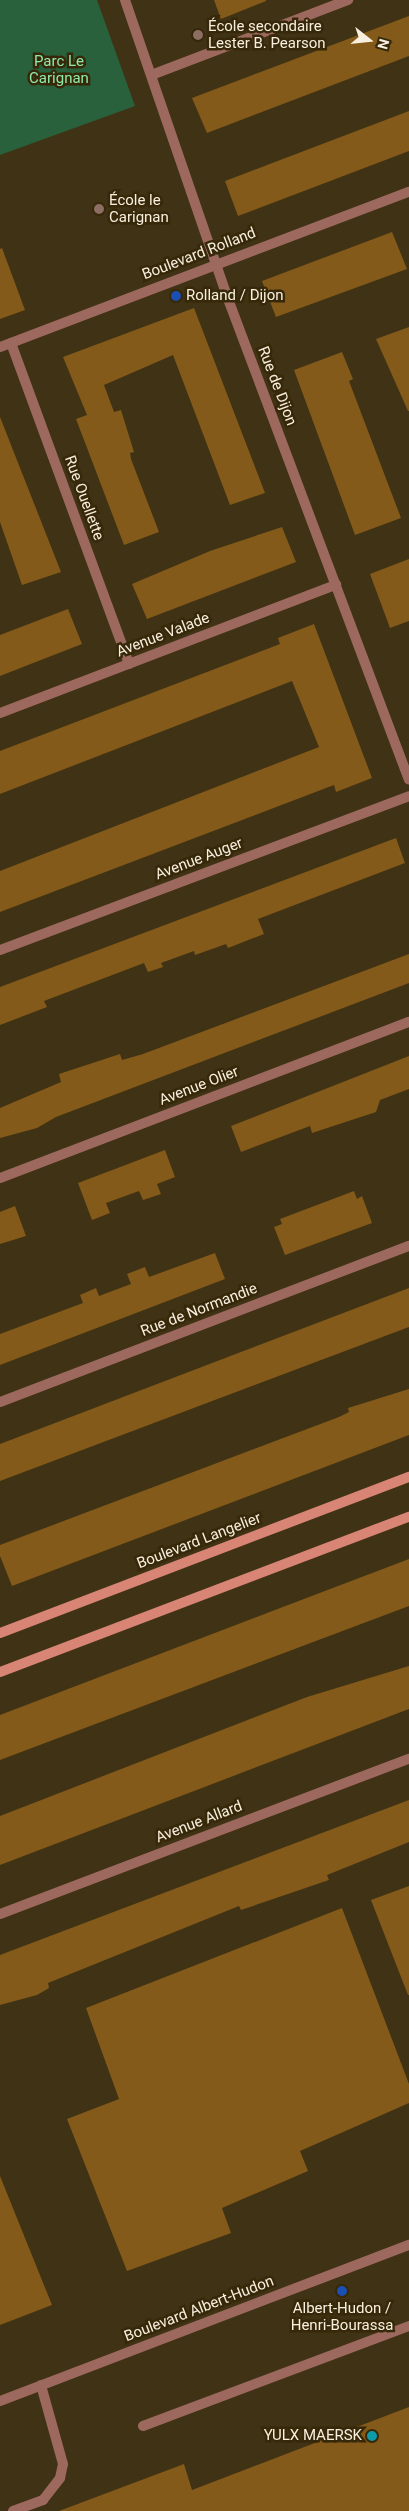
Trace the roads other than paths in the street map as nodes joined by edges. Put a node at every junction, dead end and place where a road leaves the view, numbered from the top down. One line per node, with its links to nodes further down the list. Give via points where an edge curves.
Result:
1 (125, 0): 3 (street, Rue de Dijon)
2 (348, 0): 3 (street)
3 (154, 74): 5 (street, Rue de Dijon)
4 (409, 192): 5 (street, Boulevard Rolland)
5 (216, 263): 6 (street, Boulevard Rolland); 8 (street, Rue de Dijon)
6 (11, 343): 7 (street, Boulevard Rolland); 9 (street, Rue Ouellette)
7 (0, 347)
8 (336, 586): 9 (street, Avenue Valade); 11 (street, Rue de Dijon)
9 (129, 664): 10 (street, Avenue Valade)
10 (0, 713)
11 (409, 780)
12 (409, 796): 13 (street, Avenue Auger)
13 (0, 950)
14 (409, 1022): 15 (street, Avenue Olier)
15 (0, 1178)
16 (409, 1246): 17 (street, Rue de Normandie)
17 (0, 1402)
18 (409, 1477): 20 (main road, Boulevard Langelier)
19 (409, 1517): 21 (main road)
20 (0, 1633)
21 (0, 1672)
22 (409, 1759): 23 (street, Avenue Allard)
23 (0, 1914)
24 (409, 2244): 26 (street, Boulevard Albert-Hudon)
25 (409, 2326): 28 (street)
26 (41, 2385): 27 (street, Boulevard Albert-Hudon); 29 (street, via 63,2464 60,2478 43,2500)
27 (0, 2401)
28 (144, 2426)
29 (13, 2511)

